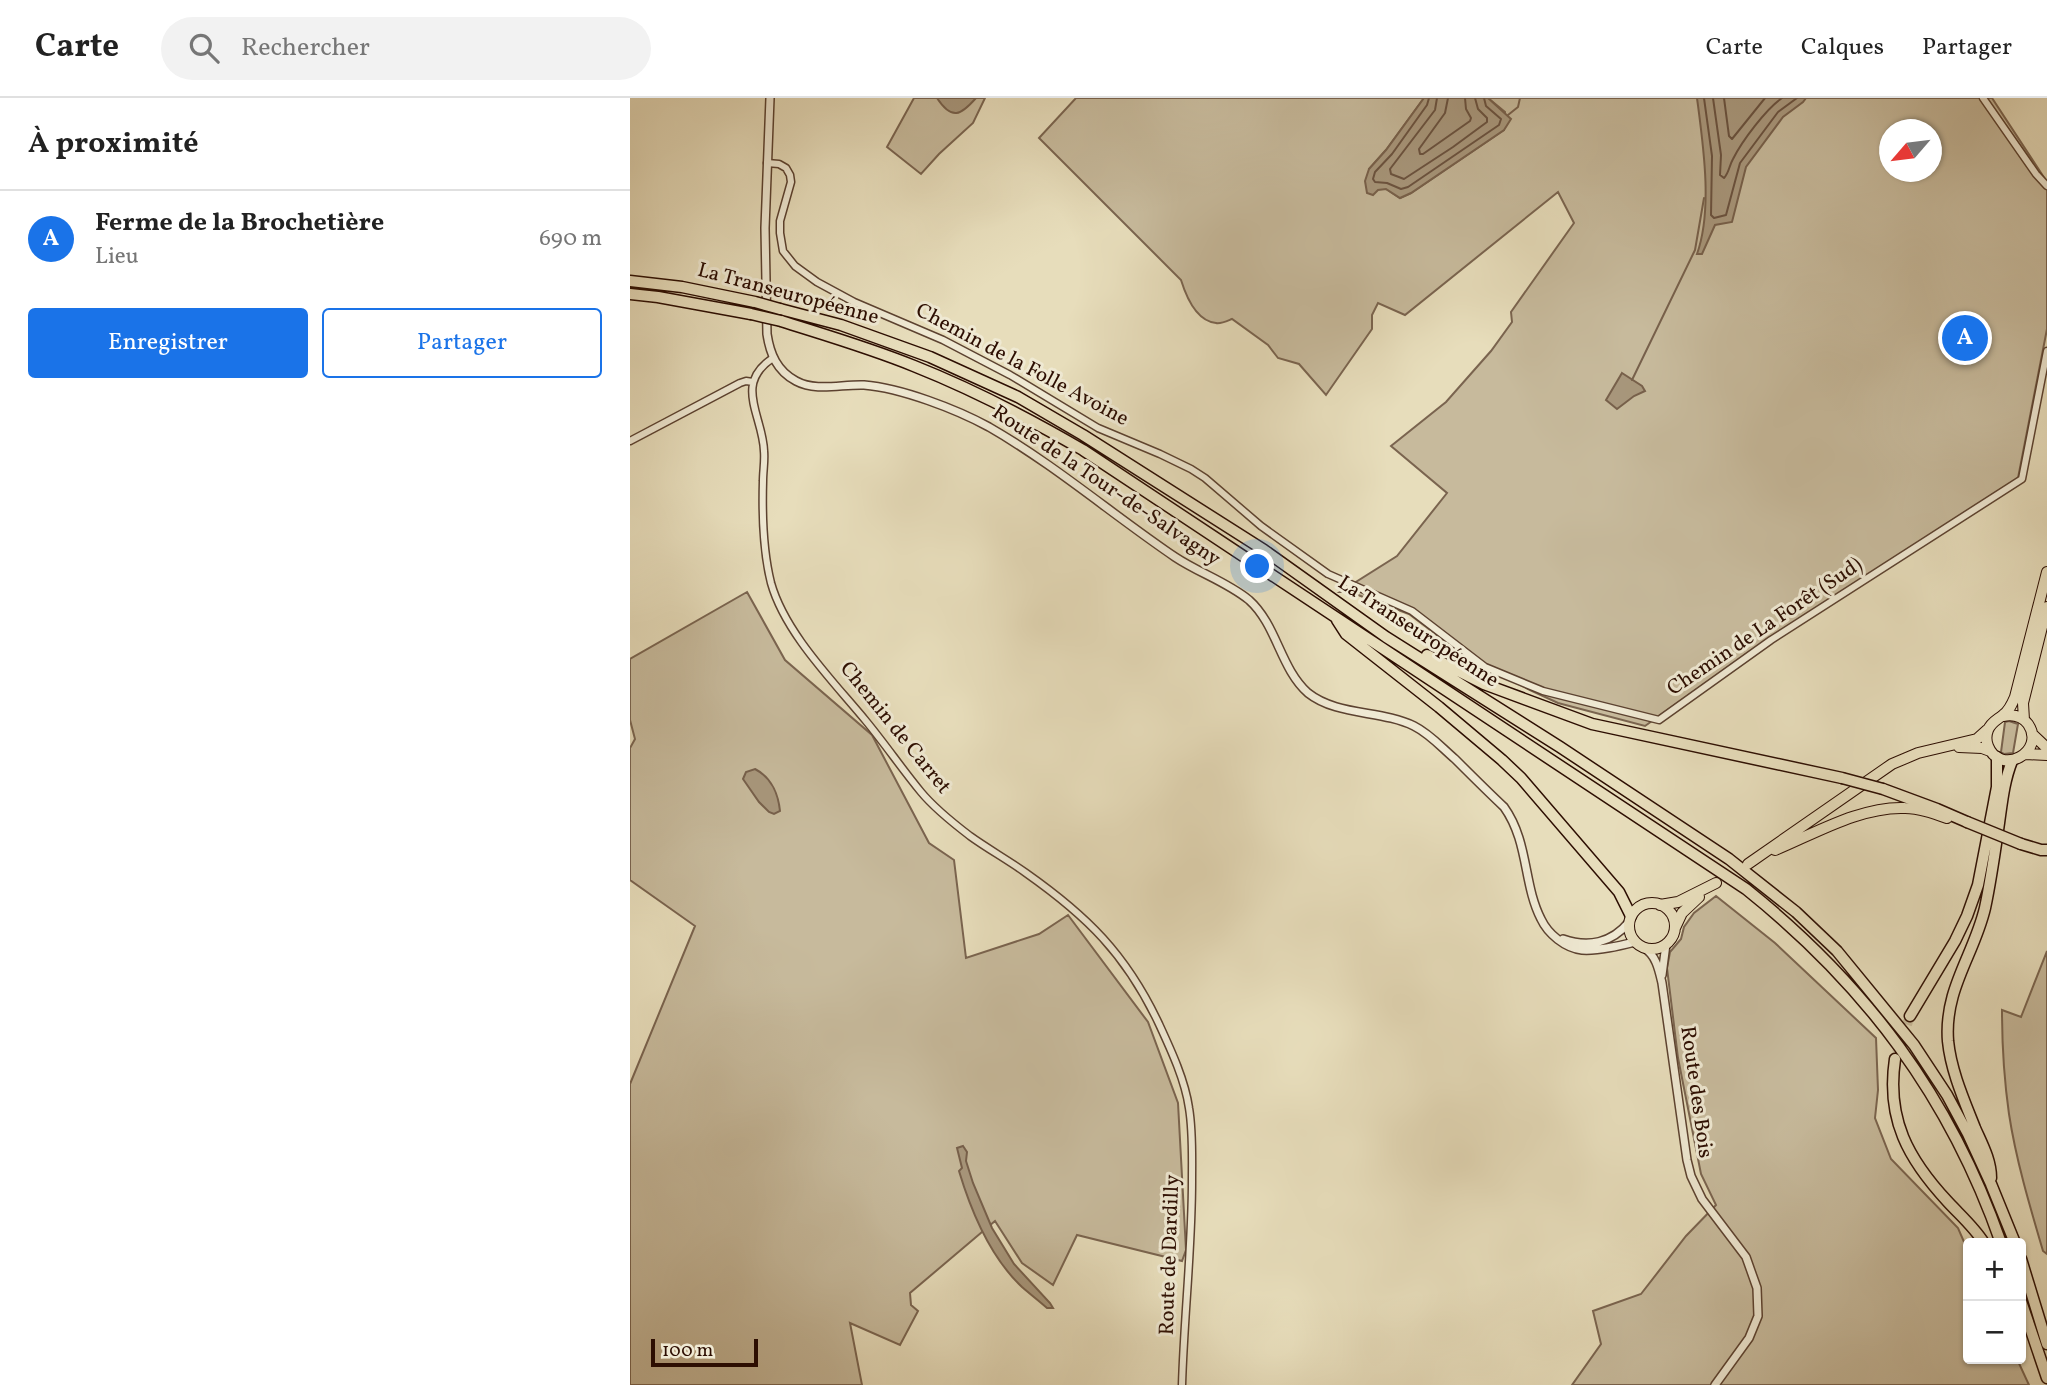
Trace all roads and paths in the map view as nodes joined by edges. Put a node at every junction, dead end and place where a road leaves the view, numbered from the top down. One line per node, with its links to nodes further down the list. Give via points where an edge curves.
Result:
1 (770, 98): 3 (street)
2 (1983, 98): 4 (street)
3 (766, 163): 8 (street, via 767,334); 11 (street, Chemin de la Folle Avoine, via 779,164 790,175 780,222 782,244 788,259 808,277 943,340 1097,428 1191,469)
4 (2047, 186)
5 (630, 281): 15 (highway, La Transeuropéenne, bridge, via 682,287 841,324 1018,397 1264,550)
6 (630, 294): 14 (highway, La Transeuropéenne, bridge, via 781,321 949,380 1083,450)
7 (2047, 351): 11 (street, Chemin de La Forêt (Sud), via 2022,480 1771,640 1659,720 1543,691 1485,667 1412,611 1328,574)
8 (773, 358): 9 (street, via 758,369); 35 (street, Route de la Tour-de-Salvagny, via 787,375 806,386 864,385 977,421 1022,446 1177,558 1248,599 1267,620 1309,693 1423,731 1504,807 1516,828 1541,918)
9 (753, 383): 10 (street, via 740,383); 41 (street, Chemin de Carret, via 764,450 766,556 772,584 798,639 922,794 972,837 1066,903 1115,950 1171,1051)
10 (630, 441)
11 (1261, 526)
12 (2047, 572): 16 (main road, via 2015,697)
13 (2047, 607): 17 (main road, via 2022,703)
14 (1335, 616): 33 (highway, via 1346,634 1521,778 1619,892); 44 (highway, La Transeuropéenne, via 1716,868 1813,946 1873,1012 1917,1072 1961,1150)
15 (1386, 637): 26 (highway, bridge, via 1407,643 1484,684 1583,721 1842,778 1937,809); 42 (highway, La Transeuropéenne, via 1729,859 1797,912 1837,951 1914,1045 1947,1095)
16 (2003, 716): 17 (main road); 18 (main road)
17 (2024, 720): 19 (main road)
18 (1988, 730): 20 (main road, via 1977,739); 22 (main road, via 1986,738)
19 (2032, 734): 21 (main road); 23 (main road)
20 (1945, 747): 22 (main road); 29 (main road, via 1892,764)
21 (2047, 748)
22 (1994, 754): 25 (main road); 39 (highway, via 1997,787 1978,885 1955,941)
23 (2026, 754): 24 (main road); 25 (main road)
24 (2047, 755)
25 (2012, 761): 42 (highway, via 2003,789 1985,909 1949,1011 1952,1063 1991,1165)
26 (1966, 824): 27 (highway, bridge); 29 (main road, via 1919,809 1881,810)
27 (2021, 846): 28 (highway); 30 (main road)
28 (2047, 850)
29 (1759, 857): 31 (main road)
30 (2047, 858)
31 (1748, 864)
32 (1660, 905): 33 (main road, via 1640,906); 34 (main road, via 1671,914); 34 (main road, via 1711,886 1682,914)
33 (1630, 919): 35 (street, via 1621,932 1598,943); 37 (main road, via 1629,929)
34 (1675, 928): 36 (main road)
35 (1556, 937): 37 (street, via 1581,950)
36 (1666, 944): 37 (main road, via 1658,948); 38 (street, Route des Bois)
37 (1640, 945): 38 (street, Route des Bois, via 1654,958)
38 (1662, 983): 53 (street, Route des Bois, via 1691,1176 1702,1199 1746,1257 1758,1288 1758,1316 1749,1338)
39 (1910, 1016)
40 (1895, 1059): 43 (highway, via 1895,1110 1909,1151 1931,1184)
41 (1191, 1127): 52 (street, Route de Dardilly, via 1191,1234)
42 (1992, 1184): 45 (highway, La Transeuropéenne)
43 (1980, 1238)
44 (1999, 1238)
45 (2013, 1238)
46 (2026, 1275): 50 (highway)
47 (2026, 1317): 49 (highway)
48 (2026, 1330): 49 (highway)
49 (2034, 1343): 51 (highway)
50 (2047, 1344)
51 (2047, 1378)
52 (1182, 1385)
53 (1715, 1385)

